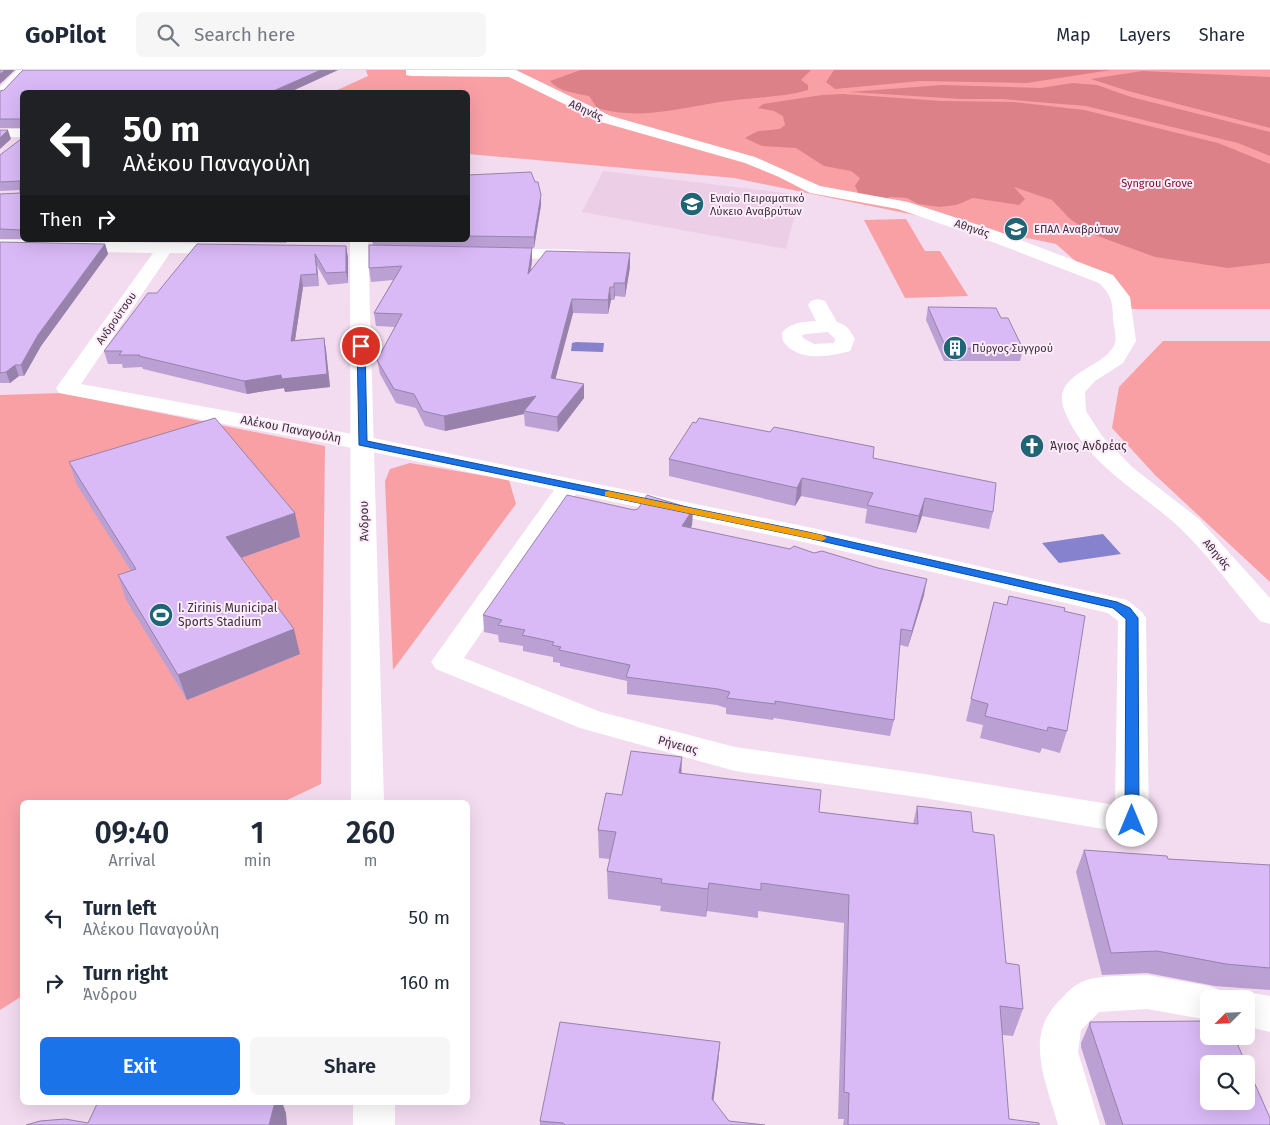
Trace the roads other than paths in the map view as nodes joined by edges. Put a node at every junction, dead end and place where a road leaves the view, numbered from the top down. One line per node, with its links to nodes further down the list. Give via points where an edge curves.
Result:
1 (24, 70): 3 (street)
2 (412, 70): 17 (street, Αθηνάς, via 511,73 606,119 750,160 816,190 902,205 1106,279 1120,290 1127,339 1122,353 1088,376 1074,390 1075,410 1093,440 1124,472 1190,524)
3 (0, 93)
4 (0, 133): 5 (street)
5 (20, 133)
6 (0, 245): 7 (street)
7 (165, 248): 9 (street); 14 (street, Ανδρούτσου)
8 (360, 248): 15 (street, Άνδρου)
9 (252, 249)
10 (478, 253): 11 (street)
11 (595, 255)
12 (818, 305): 13 (street)
13 (829, 326)
14 (67, 388): 15 (street, Αλέκου Παναγούλη)
15 (363, 442): 16 (street, Αλέκου Παναγούλη); 18 (street, Άνδρου)
16 (569, 486): 19 (street, Αλέκου Παναγούλη, via 808,535 1117,606 1132,618); 19 (street, Ρήνειας, via 446,662 592,720 735,759)
17 (1270, 615)
18 (368, 800)
19 (1132, 821)
20 (1200, 1001): 25 (street, via 1147,992 1090,996 1063,1022 1058,1052)
21 (1255, 1012): 22 (street)
22 (1270, 1014)
23 (374, 1105): 24 (street)
24 (374, 1125)
25 (1079, 1125)

